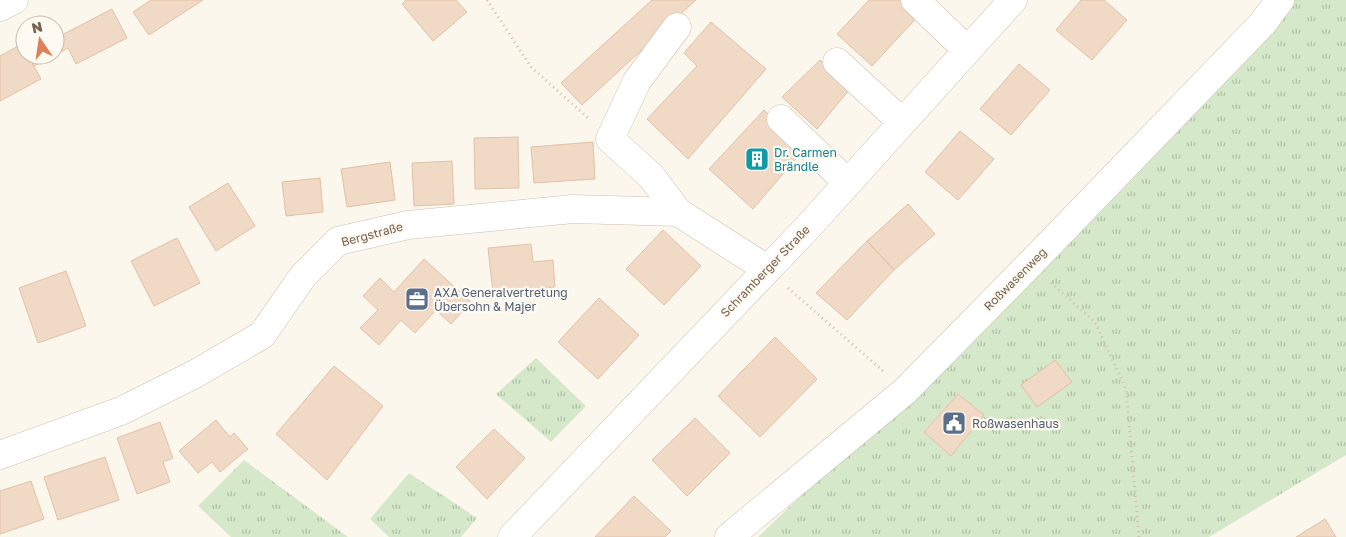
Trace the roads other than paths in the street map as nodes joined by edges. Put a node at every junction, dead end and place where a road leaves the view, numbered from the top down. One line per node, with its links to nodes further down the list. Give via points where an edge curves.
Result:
1 (14, 0): 5 (street)
2 (915, 0): 7 (street)
3 (1013, 0): 7 (street, Schramberger Straße)
4 (1280, 0): 16 (street, Roßwasenweg, via 1262,24 905,391)
5 (0, 7)
6 (677, 27): 12 (street, via 637,81 610,139 651,176)
7 (968, 50): 10 (street, Schramberger Straße)
8 (837, 62): 10 (street)
9 (781, 118): 11 (street)
10 (902, 122): 11 (street, Schramberger Straße)
11 (848, 183): 13 (street, Schramberger Straße)
12 (678, 212): 13 (street); 14 (street, Bergstraße, via 573,208 408,225 338,242 303,276 262,335 195,374 121,411)
13 (767, 269): 15 (street, Schramberger Straße)
14 (0, 455)
15 (512, 537)
16 (729, 537)

